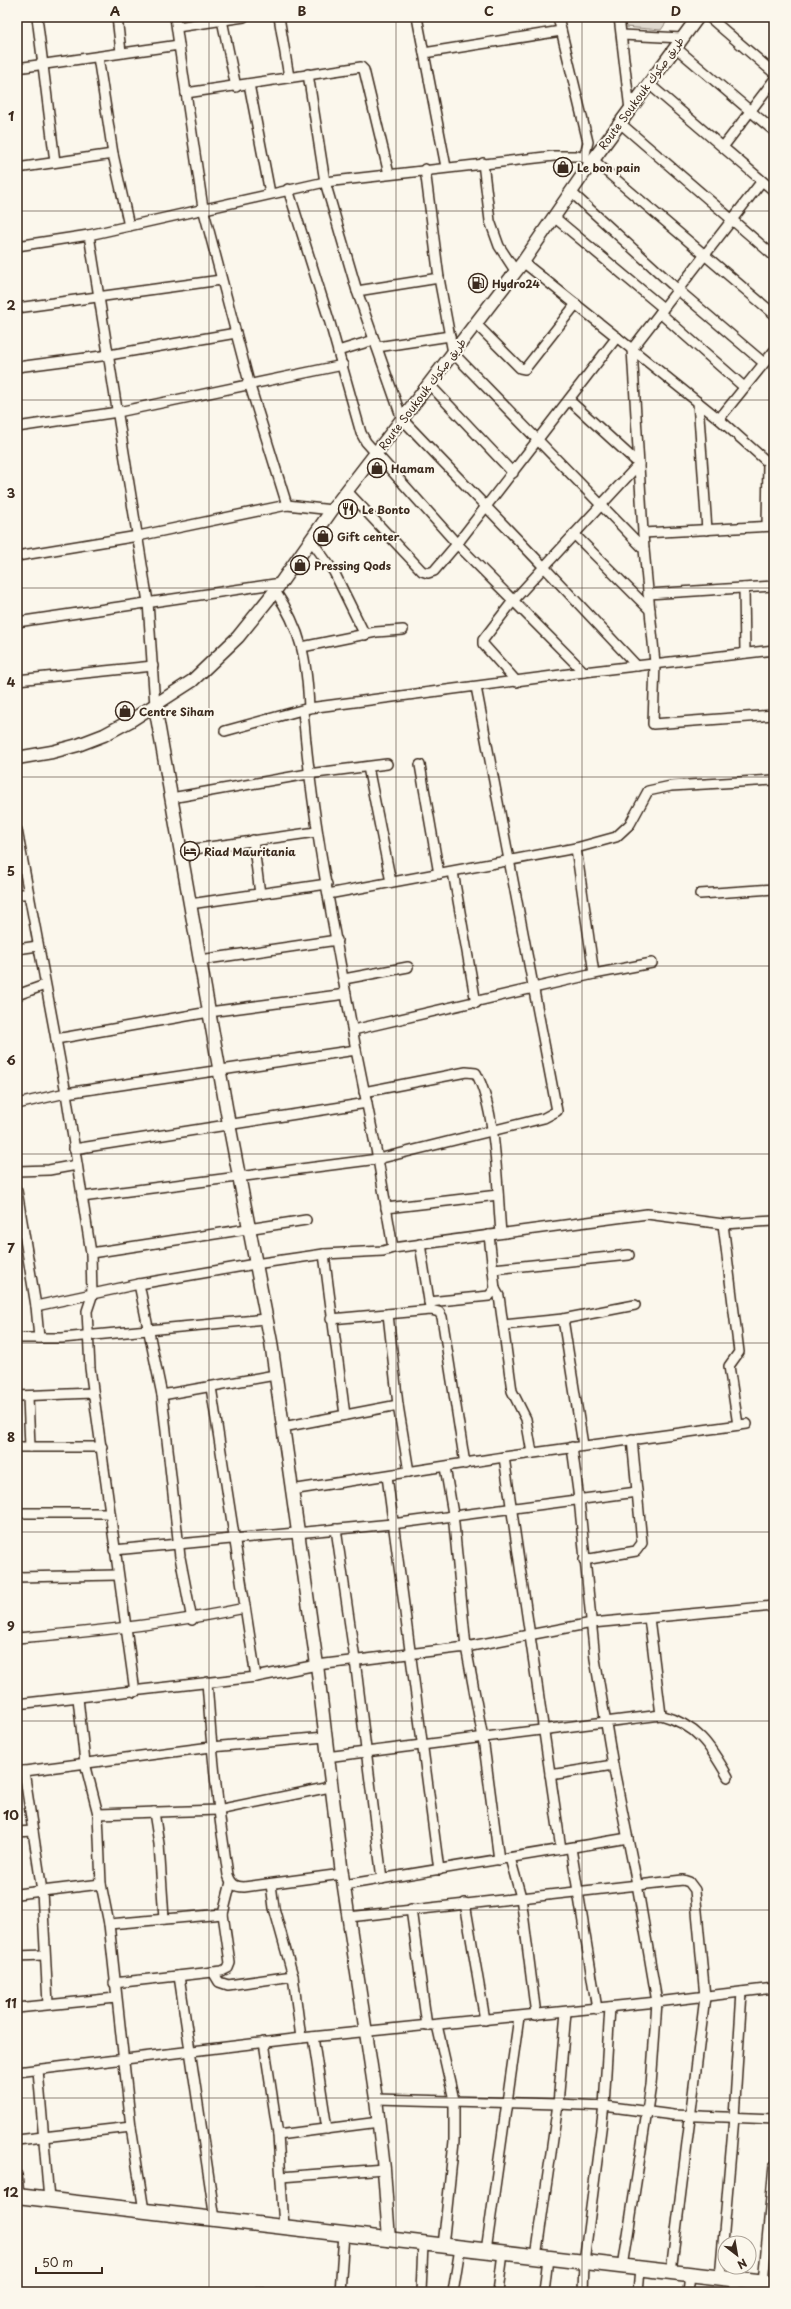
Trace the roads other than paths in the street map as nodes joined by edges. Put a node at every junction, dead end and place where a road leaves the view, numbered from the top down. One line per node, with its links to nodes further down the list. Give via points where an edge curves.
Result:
1 (37, 17): 20 (street)
2 (116, 17): 17 (street)
3 (175, 17): 12 (street)
4 (244, 17): 11 (street)
5 (279, 17): 24 (street)
6 (417, 17): 18 (street)
7 (558, 17): 13 (street)
8 (619, 17): 14 (street)
9 (698, 17): 15 (street, Route Soukouk طريق صكوك)
10 (709, 17): 22 (street)
11 (222, 20): 12 (street); 28 (street)
12 (177, 27): 16 (street)
13 (561, 31): 18 (street); 36 (street, via 588,142)
14 (622, 35): 15 (street); 30 (street)
15 (679, 42): 27 (street, Route Soukouk طريق صكوك); 31 (street)
16 (179, 44): 17 (street); 29 (street)
17 (121, 52): 19 (street)
18 (424, 53): 39 (street)
19 (98, 57): 20 (street); 35 (street)
20 (44, 65): 21 (street); 37 (street)
21 (17, 68)
22 (774, 73)
23 (308, 74): 24 (street); 42 (street, via 356,67 364,70); 44 (street)
24 (289, 77): 26 (street)
25 (774, 80): 31 (street)
26 (249, 84): 28 (street); 48 (street)
27 (650, 84): 30 (street, Route Soukouk طريق صكوك); 34 (street)
28 (236, 87): 29 (street)
29 (186, 93): 49 (street)
30 (630, 110): 32 (street, Route Soukouk طريق صكوك)
31 (751, 112): 33 (street); 34 (street)
32 (620, 123): 36 (street, Route Soukouk طريق صكوك); 51 (street)
33 (774, 131)
34 (723, 147): 43 (street)
35 (113, 154): 37 (street); 52 (street)
36 (588, 159): 38 (street, via 554,156); 47 (street, Route Soukouk طريق صكوك); 55 (street)
37 (55, 162): 40 (street)
38 (483, 164): 39 (street); 57 (street, via 490,221 499,246)
39 (446, 167): 41 (street)
40 (17, 168)
41 (425, 169): 42 (street); 58 (street)
42 (389, 174): 44 (street)
43 (762, 181): 46 (street); 51 (street)
44 (325, 182): 45 (street); 61 (street)
45 (288, 190): 48 (street); 74 (street)
46 (774, 191)
47 (571, 192): 50 (street, Route Soukouk طريق صكوك); 60 (street)
48 (270, 193): 49 (street)
49 (203, 208): 52 (street); 59 (street)
50 (554, 217): 57 (street, Route Soukouk طريق صكوك); 65 (street)
51 (732, 220): 55 (street); 56 (street)
52 (129, 226): 53 (street)
53 (89, 235): 54 (street); 62 (street)
54 (17, 246)
55 (704, 255): 60 (street); 66 (street)
56 (774, 256)
57 (520, 267): 63 (street); 67 (street, Route Soukouk طريق صكوك)
58 (439, 278): 61 (street); 69 (street)
59 (221, 280): 62 (street); 68 (street)
60 (677, 289): 65 (street); 77 (street)
61 (358, 291): 71 (street)
62 (98, 298): 64 (street); 76 (street)
63 (576, 304): 67 (street, via 525,369 520,368); 70 (street)
64 (17, 308)
65 (662, 310): 72 (street); 82 (street)
66 (774, 314)
67 (476, 324): 75 (street, Route Soukouk طريق صكوك)
68 (236, 333): 76 (street); 81 (street)
69 (450, 336): 71 (street); 75 (street)
70 (617, 337): 72 (street); 83 (street)
71 (376, 344): 74 (street); 86 (street)
72 (632, 349): 84 (street); 91 (street)
73 (774, 350): 77 (street)
74 (338, 351): 78 (street)
75 (453, 353): 80 (street, Route Soukouk طريق صكوك); 89 (street)
76 (109, 355): 79 (street); 85 (street)
77 (764, 363): 82 (street)
78 (343, 365): 81 (street); 90 (street, via 361,432)
79 (17, 367)
80 (429, 384): 86 (street, Route Soukouk طريق صكوك); 93 (street)
81 (250, 386): 85 (street); 96 (street)
82 (744, 387): 87 (street)
83 (569, 400): 89 (street); 91 (street)
84 (698, 402): 87 (street); 100 (street)
85 (118, 412): 88 (street); 103 (street)
86 (402, 419): 90 (street, Route Soukouk طريق صكوك); 97 (street)
87 (719, 419): 92 (street)
88 (17, 427)
89 (538, 440): 93 (street); 95 (street)
90 (376, 454): 94 (street, Route Soukouk طريق صكوك); 105 (street)
91 (639, 464): 95 (street); 101 (street)
92 (771, 465): 99 (street)
93 (513, 473): 97 (street)
94 (347, 491): 98 (street, Route Soukouk طريق صكوك); 105 (street, via 422,571 434,571)
95 (600, 504): 102 (street); 106 (street)
96 (287, 505): 98 (street); 103 (street)
97 (485, 508): 105 (street); 108 (street)
98 (332, 510): 104 (street, Route Soukouk طريق صكوك)
99 (770, 526): 100 (street)
100 (707, 530): 101 (street)
101 (643, 533): 106 (street)
102 (574, 534): 108 (street); 115 (street)
103 (138, 536): 107 (street); 114 (street)
104 (311, 540): 110 (street, Route Soukouk طريق صكوك); 118 (street, via 334,572)
105 (457, 544): 113 (street)
106 (644, 549): 112 (street)
107 (17, 556)
108 (544, 567): 113 (street); 124 (street)
109 (774, 586): 111 (street)
110 (278, 587): 114 (street); 119 (street, via 293,619); 129 (street, Route Soukouk طريق صكوك, via 238,637 205,670)
111 (744, 588): 112 (street); 121 (street)
112 (648, 594): 115 (street)
113 (513, 601): 125 (street); 127 (street, via 483,640 483,644)
114 (148, 602): 116 (street); 123 (street)
115 (650, 610): 122 (street)
116 (17, 622)
117 (403, 630): 118 (street)
118 (365, 634): 119 (street)
119 (302, 647): 130 (street, via 307,678)
120 (774, 650): 121 (street)
121 (745, 653): 122 (street)
122 (655, 663): 124 (street); 131 (street, via 653,724)
123 (153, 666): 126 (street); 129 (street)
124 (637, 666): 125 (street)
125 (584, 672): 127 (street)
126 (17, 680)
127 (516, 682): 128 (street)
128 (476, 688): 130 (street); 145 (street)
129 (155, 706): 133 (street, Route Soukouk طريق صكوك, via 104,735 78,746); 139 (street)
130 (306, 709): 132 (street); 137 (street)
131 (774, 715)
132 (225, 731)
133 (17, 758)
134 (387, 764): 136 (street)
135 (420, 765): 147 (street)
136 (368, 767): 137 (street); 148 (street)
137 (308, 774): 139 (street); 140 (street)
138 (774, 780): 143 (street, via 672,786 648,791 630,824 616,836)
139 (170, 798): 144 (street)
140 (316, 832): 142 (street); 149 (street)
141 (17, 833): 152 (street)
142 (253, 840): 144 (street); 153 (street)
143 (576, 848): 145 (street); 163 (street)
144 (180, 851): 156 (street)
145 (510, 860): 146 (street); 166 (street)
146 (453, 872): 147 (street); 169 (street)
147 (439, 874): 148 (street)
148 (391, 882): 154 (street)
149 (327, 884): 153 (street); 154 (street)
150 (774, 889): 155 (street)
151 (17, 894): 152 (street)
152 (28, 894): 158 (street)
153 (260, 894): 156 (street)
154 (328, 894): 157 (street)
155 (700, 894)
156 (190, 904): 160 (street)
157 (337, 940): 160 (street); 164 (street)
158 (38, 946): 159 (street); 165 (street)
159 (17, 949)
160 (200, 960): 170 (street)
161 (652, 964): 163 (street)
162 (408, 967): 164 (street)
163 (594, 974): 166 (street)
164 (344, 979): 167 (street)
165 (45, 985): 168 (street); 172 (street)
166 (533, 990): 169 (street); 180 (street, via 557,1111 544,1118)
167 (346, 994): 170 (street); 171 (street)
168 (17, 995)
169 (476, 1003): 171 (street)
170 (209, 1012): 172 (street); 174 (street)
171 (353, 1030): 173 (street)
172 (56, 1039): 176 (street)
173 (356, 1050): 174 (street); 175 (street)
174 (219, 1070): 176 (street); 179 (street)
175 (364, 1092): 177 (street); 180 (street, via 466,1072 476,1073)
176 (66, 1093): 178 (street); 181 (street)
177 (367, 1103): 179 (street); 182 (street)
178 (17, 1104)
179 (229, 1124): 181 (street); 185 (street)
180 (492, 1131): 182 (street); 187 (street)
181 (74, 1149): 183 (street)
182 (378, 1159): 185 (street); 189 (street)
183 (77, 1165): 184 (street, via 49,1170); 188 (street)
184 (17, 1171)
185 (239, 1177): 188 (street); 193 (street)
186 (17, 1191): 198 (street)
187 (498, 1195): 189 (street); 194 (street)
188 (82, 1196): 199 (street)
189 (386, 1208): 197 (street)
190 (306, 1220): 193 (street)
191 (774, 1221): 192 (street)
192 (722, 1224): 194 (street, via 648,1214); 228 (street, via 739,1352 729,1366 743,1424)
193 (249, 1229): 199 (street); 202 (street)
194 (501, 1233): 195 (street)
195 (489, 1235): 196 (street); 203 (street)
196 (420, 1244): 197 (street); 209 (street)
197 (393, 1248): 200 (street)
198 (22, 1251): 208 (street)
199 (91, 1254): 206 (street)
200 (324, 1254): 202 (street); 212 (street)
201 (629, 1255): 203 (street)
202 (255, 1264): 204 (street); 211 (street)
203 (493, 1269): 205 (street)
204 (139, 1284): 206 (street); 215 (street)
205 (495, 1289): 209 (street, via 489,1296); 214 (street, via 499,1296)
206 (92, 1296): 208 (street); 216 (street, via 87,1311)
207 (635, 1305): 213 (street)
208 (36, 1306): 218 (street)
209 (430, 1306): 210 (street); 236 (street, via 442,1317)
210 (388, 1314): 212 (street); 225 (street)
211 (266, 1319): 215 (street); 219 (street)
212 (331, 1319): 226 (street)
213 (563, 1319): 214 (street); 229 (street)
214 (503, 1325): 234 (street, via 512,1391 526,1419)
215 (147, 1330): 216 (street); 222 (street)
216 (88, 1336): 218 (street); 221 (street)
217 (17, 1338): 218 (street)
218 (39, 1338)
219 (275, 1375): 220 (street); 227 (street)
220 (211, 1387): 222 (street); 250 (street)
221 (94, 1393): 224 (street); 232 (street)
222 (162, 1395): 251 (street)
223 (17, 1396): 224 (street)
224 (28, 1397): 231 (street)
225 (398, 1405): 226 (street); 238 (street)
226 (345, 1415): 227 (street)
227 (282, 1427): 240 (street)
228 (632, 1439): 229 (street); 241 (street)
229 (583, 1446): 233 (street)
230 (17, 1447): 231 (street)
231 (30, 1447): 232 (street)
232 (102, 1447): 245 (street)
233 (572, 1447): 234 (street); 242 (street)
234 (532, 1453): 235 (street)
235 (504, 1457): 236 (street); 243 (street)
236 (465, 1464): 237 (street)
237 (445, 1467): 238 (street); 246 (street)
238 (409, 1472): 239 (street)
239 (387, 1476): 240 (street); 247 (street)
240 (291, 1490): 249 (street)
241 (637, 1492): 242 (street); 253 (street, via 642,1544 639,1548 636,1551)
242 (579, 1500): 243 (street); 253 (street)
243 (513, 1508): 246 (street); 262 (street)
244 (17, 1512): 245 (street)
245 (109, 1513): 252 (street)
246 (452, 1514): 247 (street); 264 (street)
247 (392, 1524): 248 (street); 265 (street)
248 (336, 1529): 249 (street); 266 (street)
249 (296, 1533): 250 (street); 267 (street)
250 (233, 1539): 251 (street); 257 (street)
251 (179, 1544): 252 (street); 259 (street)
252 (114, 1550): 254 (street)
253 (584, 1560): 260 (street)
254 (118, 1575): 255 (street); 261 (street)
255 (17, 1577)
256 (774, 1606): 258 (street)
257 (245, 1608): 259 (street); 268 (street)
258 (649, 1618): 260 (street); 273 (street)
259 (192, 1620): 261 (street)
260 (592, 1623): 262 (street); 274 (street)
261 (125, 1629): 263 (street); 270 (street)
262 (530, 1636): 264 (street); 275 (street)
263 (17, 1638)
264 (466, 1647): 265 (street); 277 (street)
265 (410, 1654): 266 (street); 278 (street)
266 (355, 1660): 267 (street); 280 (street)
267 (316, 1666): 268 (street); 276 (street)
268 (256, 1677): 269 (street)
269 (207, 1682): 270 (street); 279 (street)
270 (135, 1692): 271 (street)
271 (78, 1698): 272 (street); 282 (street)
272 (17, 1704)
273 (661, 1715): 274 (street); 286 (street, via 680,1720 702,1738)
274 (605, 1720): 275 (street); 283 (street)
275 (543, 1731): 277 (street); 285 (street)
276 (325, 1737): 279 (street); 281 (street)
277 (483, 1738): 278 (street); 297 (street)
278 (422, 1744): 280 (street); 298 (street)
279 (211, 1747): 282 (street); 288 (street)
280 (366, 1751): 281 (street); 299 (street)
281 (326, 1757): 287 (street)
282 (85, 1763): 284 (street); 290 (street)
283 (613, 1766): 285 (street); 293 (street)
284 (21, 1771): 291 (street)
285 (550, 1775): 295 (street)
286 (728, 1777)
287 (330, 1787): 288 (street); 300 (street)
288 (218, 1810): 289 (street); 301 (street)
289 (154, 1812): 290 (street); 313 (street, via 159,1844)
290 (98, 1814): 302 (street)
291 (33, 1831): 292 (street); 306 (street)
292 (17, 1832)
293 (628, 1838): 294 (street); 304 (street)
294 (571, 1848): 295 (street); 305 (street)
295 (561, 1849): 296 (street)
296 (510, 1858): 297 (street); 308 (street)
297 (499, 1860): 298 (street)
298 (439, 1870): 299 (street)
299 (382, 1879): 300 (street)
300 (343, 1880): 303 (street); 312 (street)
301 (231, 1882): 303 (street, via 236,1887); 311 (street)
302 (100, 1884): 306 (street); 314 (street)
303 (271, 1884): 319 (street, via 274,1908)
304 (637, 1884): 305 (street); 323 (street, via 683,1880 695,1890); 325 (street)
305 (578, 1890): 308 (street); 329 (street)
306 (42, 1891): 307 (street); 315 (street)
307 (17, 1894)
308 (521, 1897): 309 (street); 331 (street)
309 (465, 1903): 310 (street); 333 (street)
310 (411, 1909): 312 (street); 335 (street)
311 (223, 1914): 313 (street); 317 (street, via 230,1962 228,1968)
312 (349, 1917): 336 (street)
313 (164, 1919): 314 (street)
314 (109, 1924): 320 (street)
315 (44, 1955): 316 (street); 326 (street)
316 (17, 1956)
317 (213, 1972): 318 (street); 319 (street, via 219,1982 228,1985)
318 (179, 1976): 320 (street); 340 (street)
319 (293, 1976): 338 (street)
320 (114, 1983): 324 (street)
321 (774, 1988): 322 (street)
322 (742, 1992): 323 (street); 351 (street)
323 (705, 1997): 325 (street); 350 (street)
324 (116, 1998): 326 (street); 341 (street)
325 (657, 2002): 327 (street); 349 (street)
326 (48, 2004): 328 (street)
327 (610, 2007): 329 (street); 348 (street)
328 (17, 2008)
329 (597, 2009): 330 (street)
330 (566, 2012): 331 (street); 347 (street)
331 (536, 2015): 332 (street)
332 (519, 2017): 333 (street); 346 (street)
333 (485, 2020): 334 (street)
334 (437, 2025): 335 (street); 345 (street)
335 (427, 2026): 336 (street)
336 (366, 2032): 337 (street); 344 (street)
337 (313, 2037): 338 (street); 355 (street)
338 (301, 2038): 339 (street)
339 (264, 2042): 340 (street); 356 (street)
340 (190, 2051): 341 (street); 366 (street)
341 (125, 2060): 342 (street); 354 (street)
342 (38, 2070): 343 (street); 357 (street)
343 (17, 2072)
344 (376, 2099): 345 (street); 353 (street)
345 (454, 2100): 346 (street); 371 (street, via 454,2141)
346 (508, 2101): 347 (street); 373 (street)
347 (558, 2104): 348 (street); 375 (street)
348 (604, 2106): 349 (street); 376 (street)
349 (648, 2111): 350 (street); 377 (street)
350 (692, 2115): 351 (street); 379 (street)
351 (734, 2117): 352 (street); 381 (street)
352 (774, 2119)
353 (379, 2122): 355 (street); 360 (street)
354 (131, 2127): 357 (street); 365 (street)
355 (327, 2129): 356 (street)
356 (278, 2135): 362 (street)
357 (44, 2137): 358 (street); 364 (street)
358 (17, 2140)
359 (774, 2166): 382 (street)
360 (384, 2169): 362 (street); 369 (street)
361 (17, 2175): 363 (street)
362 (281, 2177): 367 (street)
363 (18, 2196): 364 (main road)
364 (49, 2200): 365 (main road)
365 (144, 2211): 366 (main road)
366 (215, 2219): 367 (main road)
367 (284, 2227): 368 (main road)
368 (344, 2234): 369 (main road); 384 (street)
369 (389, 2240): 370 (main road)
370 (423, 2244): 371 (main road); 385 (street)
371 (443, 2246): 372 (main road)
372 (460, 2248): 373 (main road); 386 (street)
373 (486, 2251): 374 (main road)
374 (503, 2253): 375 (main road); 387 (street)
375 (542, 2257): 376 (main road); 388 (street)
376 (584, 2262): 377 (main road); 389 (street)
377 (623, 2267): 378 (main road)
378 (640, 2269): 379 (main road); 390 (street)
379 (672, 2272): 380 (main road)
380 (690, 2275): 381 (main road); 391 (street)
381 (720, 2278): 383 (main road)
382 (769, 2284): 383 (main road)
383 (735, 2286)
384 (340, 2292)
385 (421, 2292)
386 (453, 2292)
387 (498, 2292)
388 (544, 2292)
389 (583, 2292)
390 (638, 2292)
391 (688, 2292)

